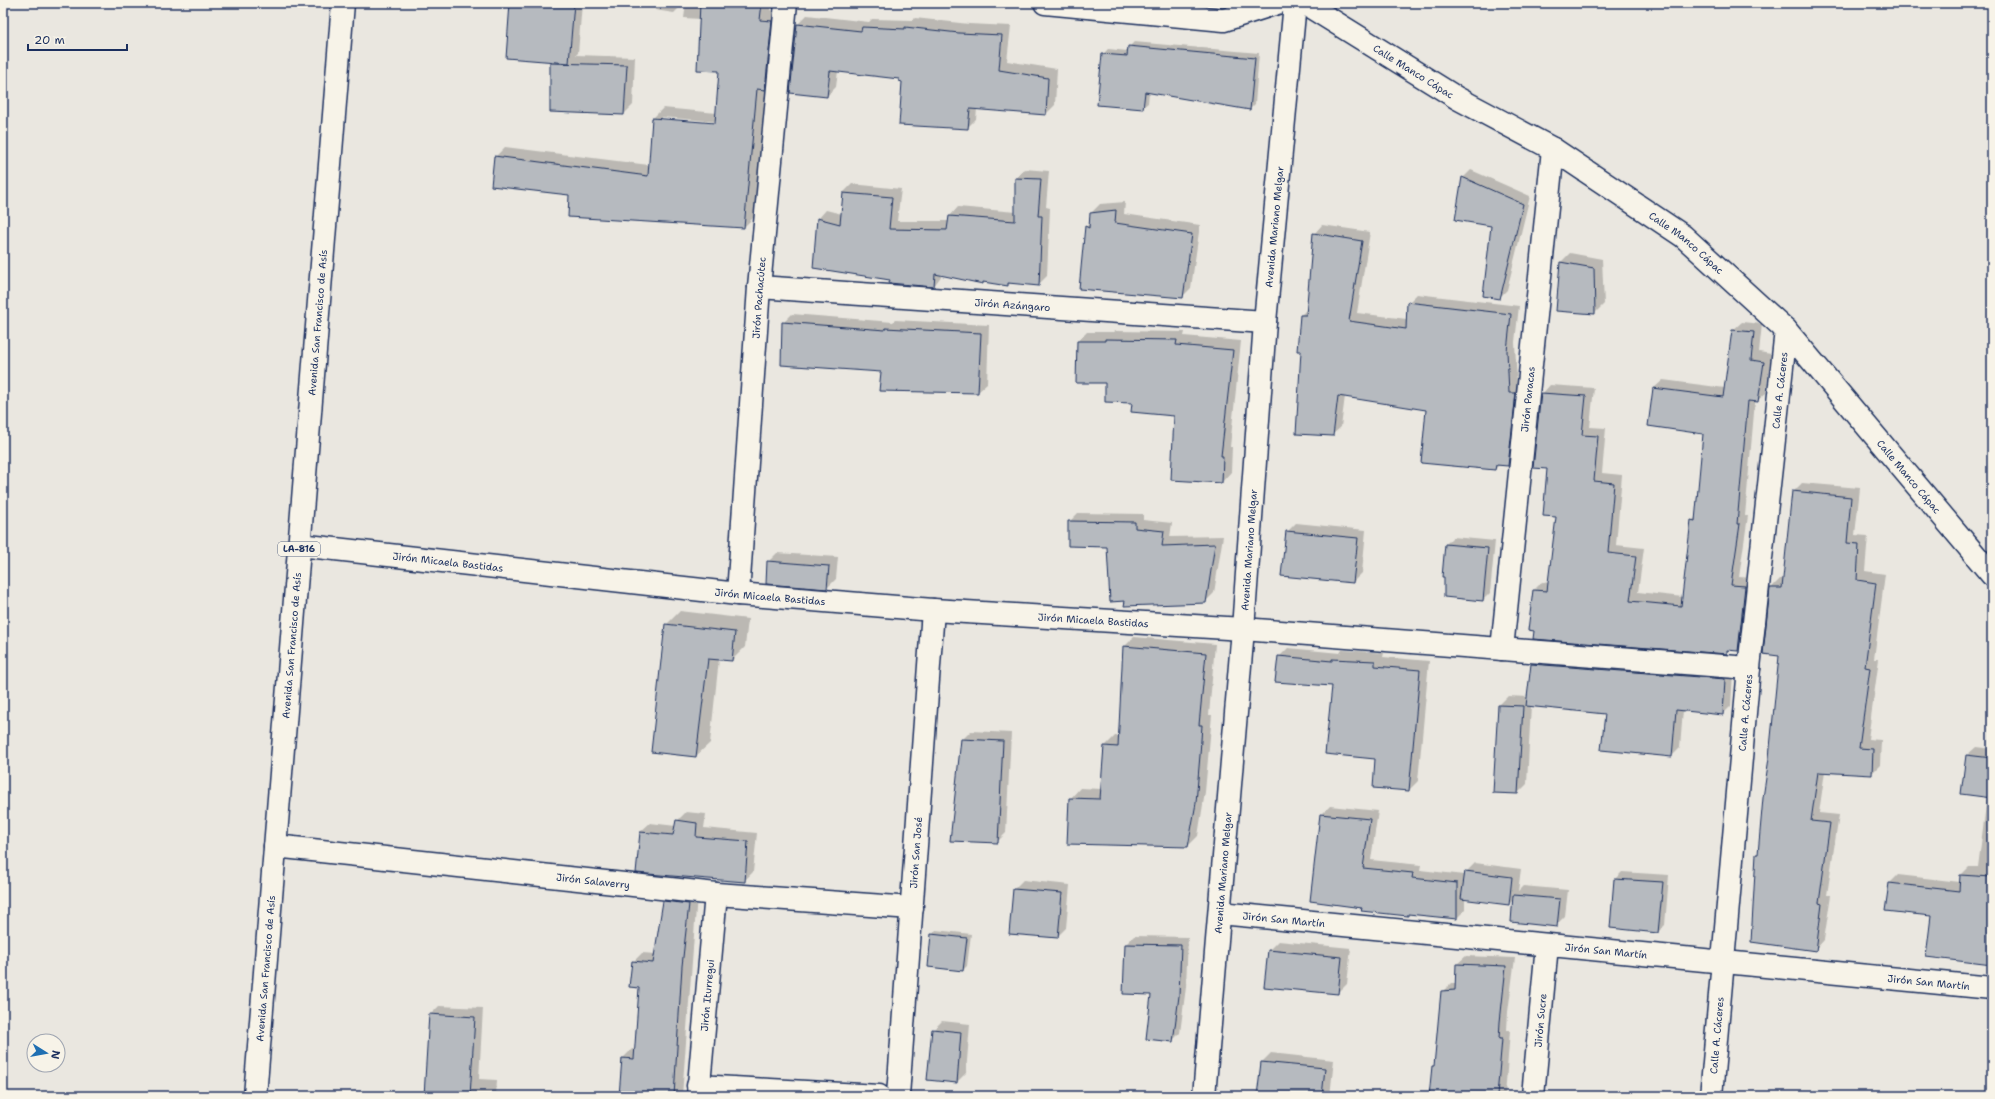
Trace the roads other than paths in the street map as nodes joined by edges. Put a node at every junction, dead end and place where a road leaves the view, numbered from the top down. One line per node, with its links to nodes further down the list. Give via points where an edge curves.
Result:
1 (343, 3): 11 (main road, Avenida San Francisco de Asís / LA-816)
2 (786, 3): 8 (main road, Jirón Pachacútec)
3 (1045, 3): 4 (main road, via 1224,20)
4 (1277, 3)
5 (1295, 3): 9 (main road, Avenida Mariano Melgar)
6 (1304, 3): 7 (main road, Calle Manco Cápac, via 1457,98)
7 (1553, 149): 10 (main road, Calle Manco Cápac, via 1683,236); 16 (main road, Jirón Paracas)
8 (759, 287): 9 (main road, Jirón Azángaro); 13 (main road, Jirón Pachacútec)
9 (1265, 322): 15 (main road, Avenida Mariano Melgar)
10 (1786, 330): 12 (main road, Calle Manco Cápac); 17 (main road, Calle A. Cáceres)
11 (299, 545): 13 (main road, Jirón Micaela Bastidas); 18 (main road, Avenida San Francisco de Asís / LA-816)
12 (1992, 575)
13 (738, 594): 14 (main road, Jirón Micaela Bastidas)
14 (933, 610): 15 (main road, Jirón Micaela Bastidas); 20 (main road, Jirón San José)
15 (1243, 629): 16 (main road, Jirón Micaela Bastidas); 21 (main road, Avenida Mariano Melgar)
16 (1502, 649): 17 (main road, Jirón Micaela Bastidas)
17 (1749, 668): 23 (main road, Calle A. Cáceres)
18 (275, 846): 19 (main road, Jirón Salaverry); 26 (main road, Avenida San Francisco de Asís / LA-816)
19 (716, 894): 20 (main road, Jirón Salaverry); 25 (main road, Jirón Iturregui)
20 (912, 908): 28 (main road, Jirón San José)
21 (1220, 913): 22 (main road, Jirón San Martín); 29 (main road, Avenida Mariano Melgar)
22 (1547, 945): 23 (main road, Jirón San Martín); 30 (main road, Jirón Sucre)
23 (1723, 962): 24 (main road, Jirón San Martín); 31 (main road, Calle A. Cáceres)
24 (1992, 988)
25 (698, 1091): 27 (main road)
26 (255, 1096)
27 (879, 1096)
28 (898, 1096)
29 (1204, 1096)
30 (1533, 1096)
31 (1711, 1096)

